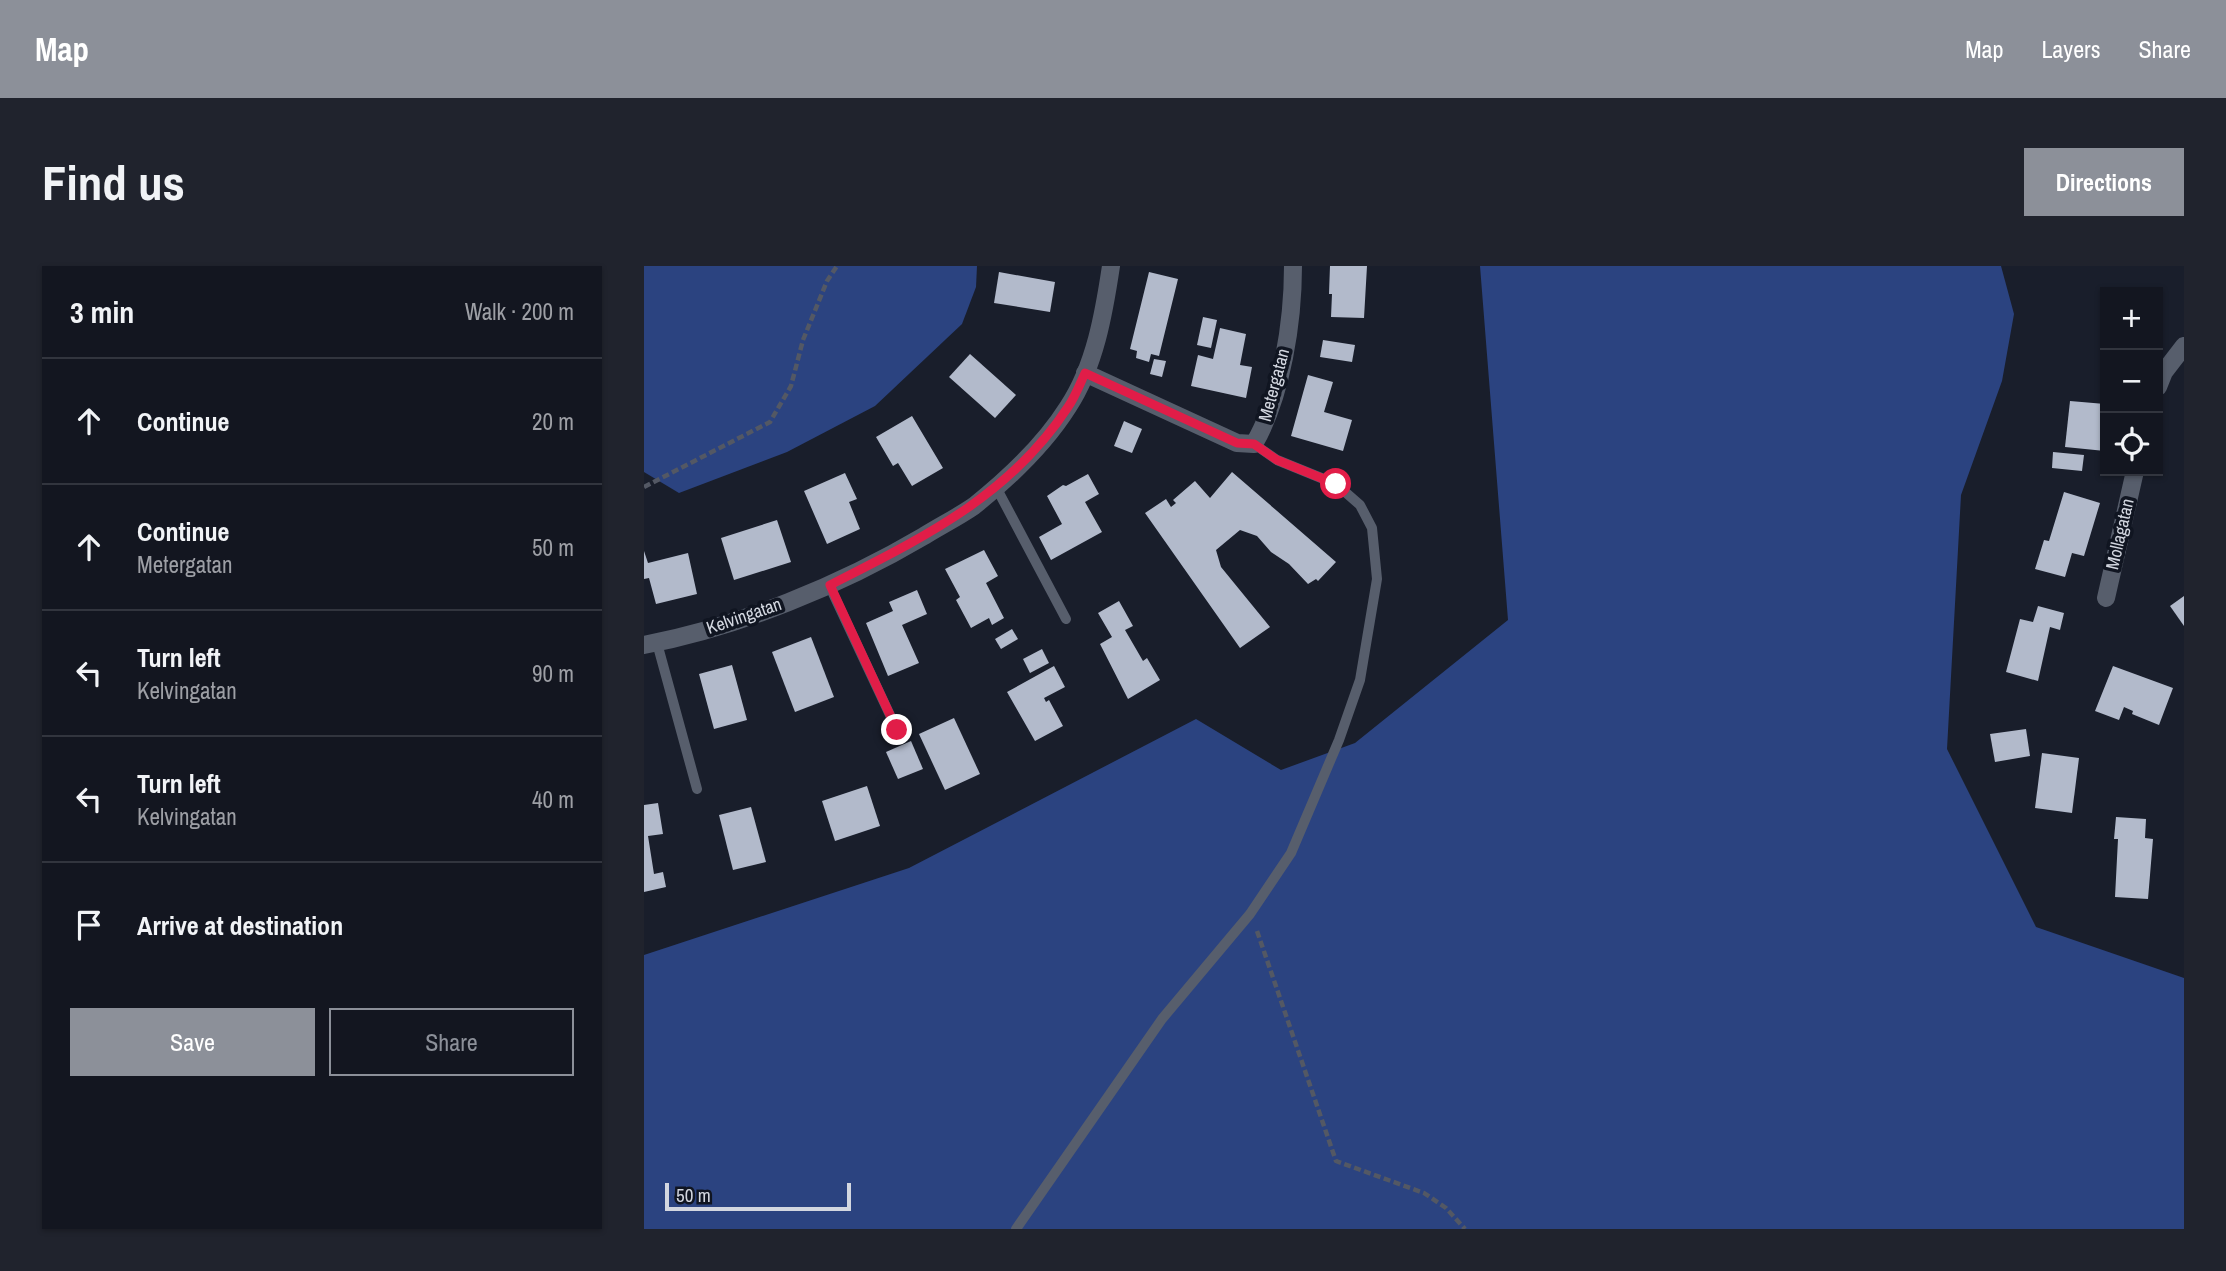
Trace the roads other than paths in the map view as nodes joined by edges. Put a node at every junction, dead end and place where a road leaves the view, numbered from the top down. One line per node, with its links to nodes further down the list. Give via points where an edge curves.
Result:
1 (1111, 266): 4 (street, Kelvingatan, via 1104,315)
2 (1293, 266): 6 (street, Metergatan, via 1285,358)
3 (2184, 346): 5 (street)
4 (1085, 373): 6 (street, Metergatan, via 1237,443); 8 (street, Kelvingatan, via 1069,406 1028,458)
5 (2163, 374)
6 (1254, 444): 15 (lane, via 1277,460 1336,484 1360,505 1372,528 1377,579 1360,680 1291,853 1250,914 1162,1019)
7 (2134, 476): 10 (street, Mollagatan)
8 (996, 487): 9 (street, Kelvingatan, via 971,508); 11 (lane)
9 (830, 585): 12 (street, Kelvingatan, via 719,626); 13 (lane)
10 (2106, 598)
11 (1066, 619)
12 (650, 644): 14 (lane, Kelvingatan)
13 (897, 730)
14 (697, 789)
15 (1016, 1229)

